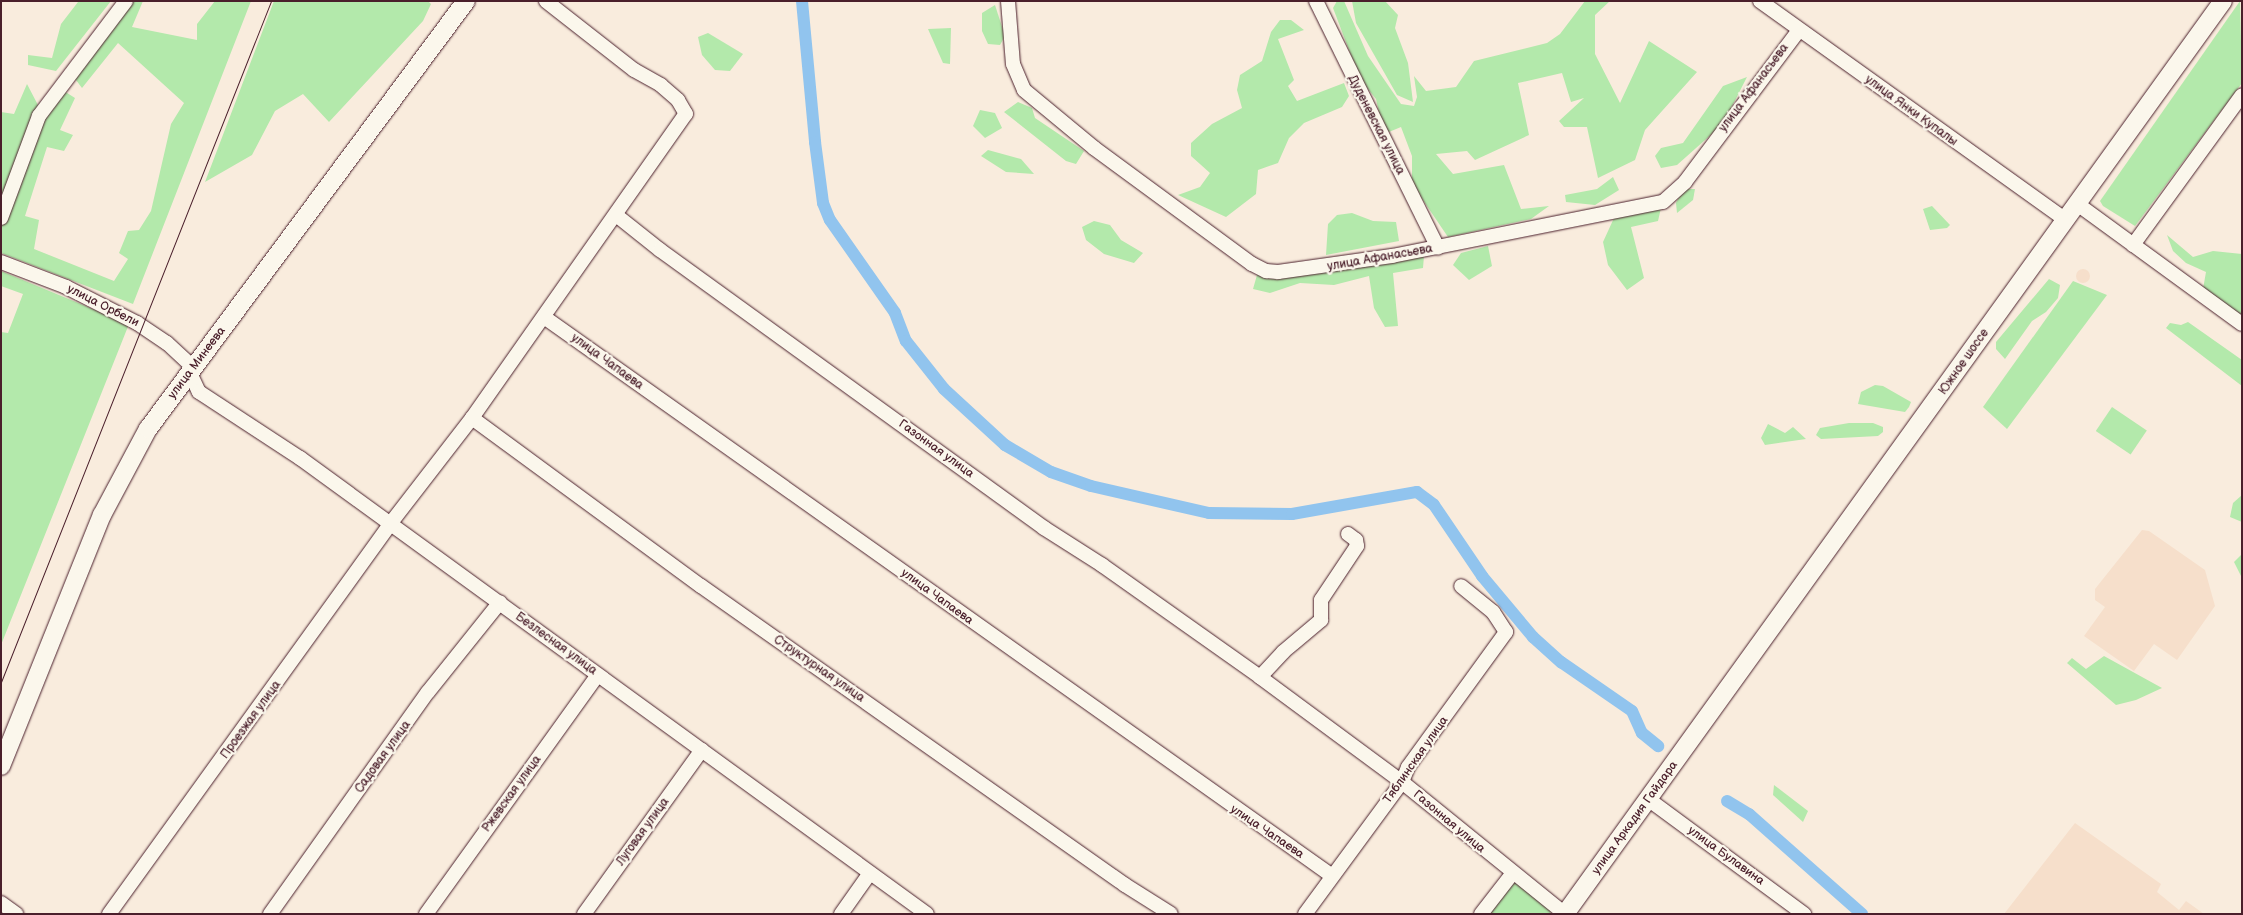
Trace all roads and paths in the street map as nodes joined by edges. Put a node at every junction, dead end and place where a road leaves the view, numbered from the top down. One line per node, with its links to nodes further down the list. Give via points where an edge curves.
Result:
1 (126, 1): 12 (street, via 39,116)
2 (466, 1): 19 (main road, улица Минеева)
3 (546, 1): 11 (street, Проезжая улица, via 634,70 661,85 678,100 686,114)
4 (1008, 1): 15 (street, улица Афанасьева, via 1013,64 1024,90 1102,154 1252,264 1266,271 1278,272)
5 (1316, 1): 15 (street, Дуденевская улица)
6 (1760, 1): 8 (street, улица Янки Купалы)
7 (2223, 1): 10 (main road, Южное шоссе)
8 (1799, 30): 13 (street, улица Янки Купалы); 15 (street, улица Афанасьева, via 1686,182 1663,202)
9 (2242, 95): 14 (street)
10 (2076, 203): 13 (main road, Южное шоссе); 14 (street)
11 (616, 215): 17 (street, Проезжая улица); 26 (street, Газонная улица, via 1044,528)
12 (1, 218)
13 (2064, 219): 27 (main road, Южное шоссе)
14 (2133, 245): 18 (street)
15 (1438, 248)
16 (1, 262): 19 (street, улица Орбели, via 66,287 137,323)
17 (544, 317): 20 (street, Проезжая улица); 34 (street, улица Чапаева)
18 (2242, 324)
19 (192, 370): 21 (street, Безлесная улица, via 199,392 300,458); 29 (main road, улица Минеева, via 148,429 102,515)
20 (472, 418): 21 (street, Проезжая улица); 43 (street, Структурная улица, via 702,586 1125,885)
21 (390, 524): 24 (street, Безлесная улица); 37 (street, Проезжая улица)
22 (1348, 534): 26 (street, via 1356,540 1357,546 1320,600 1321,620 1282,652)
23 (1462, 586): 30 (street, Тяблинская улица, via 1493,612 1506,632 1408,767)
24 (500, 602): 25 (street, Безлесная улица); 38 (street, Садовая улица, via 428,692)
25 (598, 675): 28 (street, Безлесная улица); 39 (street, Ржевская улица)
26 (1260, 677): 30 (street, Газонная улица)
27 (1704, 722): 31 (main road, улица Аркадия Гайдара)
28 (702, 750): 32 (street, Безлесная улица); 40 (street, Луговая улица)
29 (1, 766)
30 (1402, 782): 33 (street, Газонная улица); 34 (street, Тяблинская улица)
31 (1648, 799): 46 (main road, улица Аркадия Гайдара); 47 (street, улица Булавина)
32 (870, 872): 41 (street); 42 (street, Безлесная улица)
33 (1512, 874): 45 (street); 46 (street, Газонная улица)
34 (1331, 875): 44 (street, Тяблинская улица)
35 (1, 903): 36 (street)
36 (16, 914)
37 (110, 914)
38 (270, 914)
39 (426, 914)
40 (584, 914)
41 (840, 914)
42 (927, 914)
43 (1171, 914)
44 (1304, 914)
45 (1480, 914)
46 (1565, 914)
47 (1804, 914)

